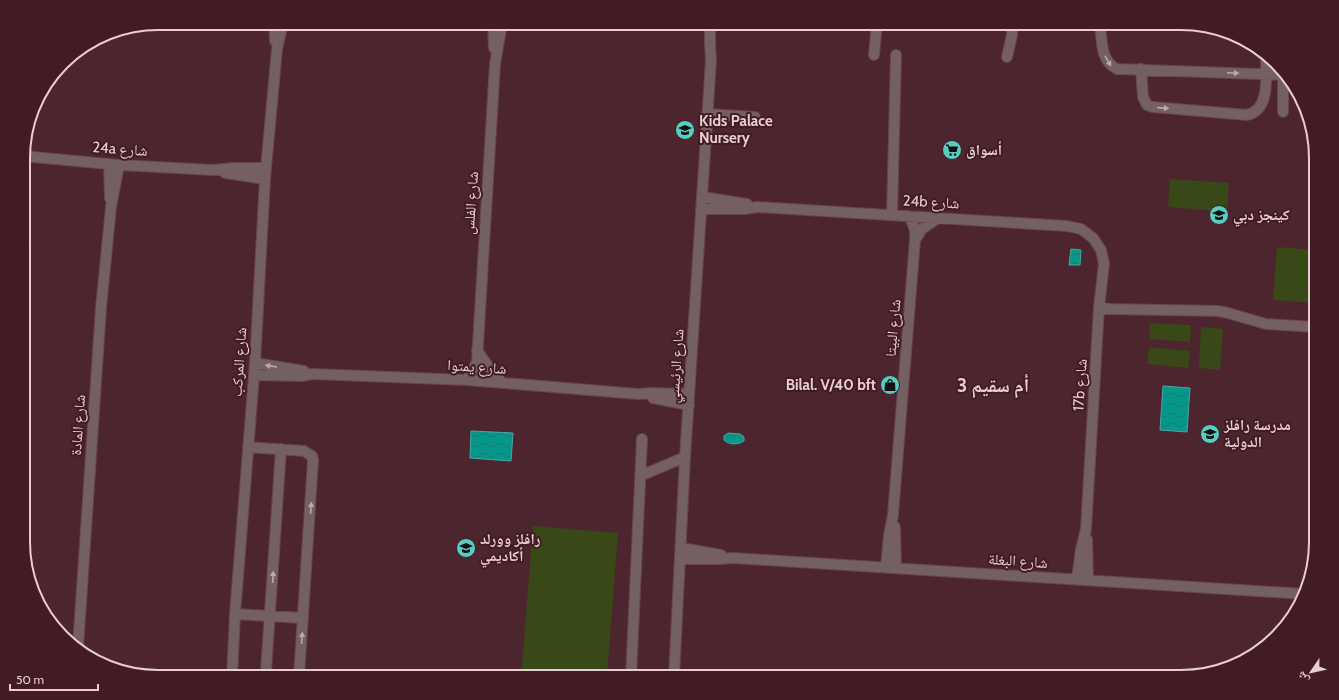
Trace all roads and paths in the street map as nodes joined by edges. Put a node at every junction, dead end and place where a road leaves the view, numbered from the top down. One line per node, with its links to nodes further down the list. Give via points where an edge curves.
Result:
1 (274, 30): 10 (street, شارع المركب)
2 (281, 30): 10 (street, شارع المركب)
3 (493, 30): 15 (street, شارع الفلس)
4 (501, 30): 15 (street, شارع الفلس)
5 (710, 30): 13 (street, شارع الرئيسي)
6 (716, 30): 13 (street, شارع الرئيسي)
7 (876, 30): 11 (street)
8 (1012, 30): 14 (street)
9 (1101, 30): 17 (street, one-way to 17, via 1104,54 1110,66 1117,69)
10 (277, 49): 26 (street, شارع المركب)
11 (874, 55)
12 (896, 55): 32 (street)
13 (711, 56): 22 (street, شارع الرئيسي)
14 (1007, 57)
15 (496, 58): 39 (street, شارع الفلس)
16 (1266, 62): 18 (street)
17 (1141, 69): 18 (street, one-way to 18); 18 (street, one-way to 18, via 1143,97 1147,105 1247,115 1255,112 1262,104)
18 (1266, 75): 19 (street)
19 (1279, 75)
20 (1284, 81): 21 (street)
21 (1283, 112)
22 (707, 114): 23 (street); 29 (street, شارع الرئيسي)
23 (755, 118)
24 (30, 157): 25 (street, 24a شارع)
25 (114, 164): 27 (street, 24a شارع); 62 (street, شارع المادة, via 109,187 112,206 101,316)
26 (266, 168): 27 (street, 24a شارع); 28 (street, شارع المركب)
27 (215, 170): 28 (street, 24a شارع)
28 (265, 179): 40 (street, شارع المركب)
29 (702, 197): 30 (street, 24b شارع); 31 (street, شارع الرئيسي)
30 (757, 207): 31 (street, 24b شارع); 32 (street, 24b شارع)
31 (701, 209): 45 (street, شارع الرئيسي)
32 (892, 215): 33 (street, 24b شارع)
33 (908, 216): 34 (street, 24b شارع); 35 (street, شارع البيتا, via 915,229)
34 (938, 218): 35 (street, via 922,229); 36 (street, 24b شارع, via 1074,227 1087,233)
35 (915, 240): 55 (street, شارع البيتا, via 892,515 895,533)
36 (1097, 244): 37 (street, 17b شارع, via 1104,264)
37 (1099, 307): 38 (street, via 1218,311 1266,324); 51 (street, 17b شارع)
38 (1309, 327)
39 (478, 350): 43 (street, شارع الفلس, via 474,368); 44 (street)
40 (255, 363): 41 (street, شارع يمتوا, one-way to 40); 42 (street, شارع المركب)
41 (314, 374): 42 (street, شارع يمتوا); 43 (street, شارع يمتوا)
42 (254, 375): 47 (street, شارع المركب)
43 (467, 380): 44 (street, شارع يمتوا)
44 (502, 383): 45 (street, شارع يمتوا)
45 (689, 399): 49 (street, شارع الرئيسي)
46 (642, 439): 50 (street)
47 (248, 447): 48 (street); 59 (street, شارع المركب)
48 (281, 449): 60 (street, one-way to 48); 61 (street, one-way to 48, via 313,460 312,456 304,451)
49 (685, 457): 50 (street); 52 (street, شارع الرئيسي)
50 (640, 476): 66 (street)
51 (1086, 529): 56 (street, 17b شارع); 57 (street, 17b شارع)
52 (681, 548): 53 (street, شارع الرئيسي); 54 (street, شارع البغلة)
53 (680, 558): 54 (street, شارع البغلة); 67 (street, شارع الرئيسي)
54 (731, 558): 55 (street, شارع البغلة)
55 (891, 568): 56 (street, شارع البغلة)
56 (1077, 580): 57 (street, شارع البغلة)
57 (1088, 580): 58 (street, شارع البغلة)
58 (1298, 594)
59 (235, 614): 60 (street); 63 (street, شارع المركب)
60 (270, 616): 61 (street); 64 (street)
61 (303, 618): 65 (street, one-way to 61)
62 (78, 641)
63 (232, 670)
64 (266, 670)
65 (299, 670)
66 (631, 670)
67 (674, 670)

